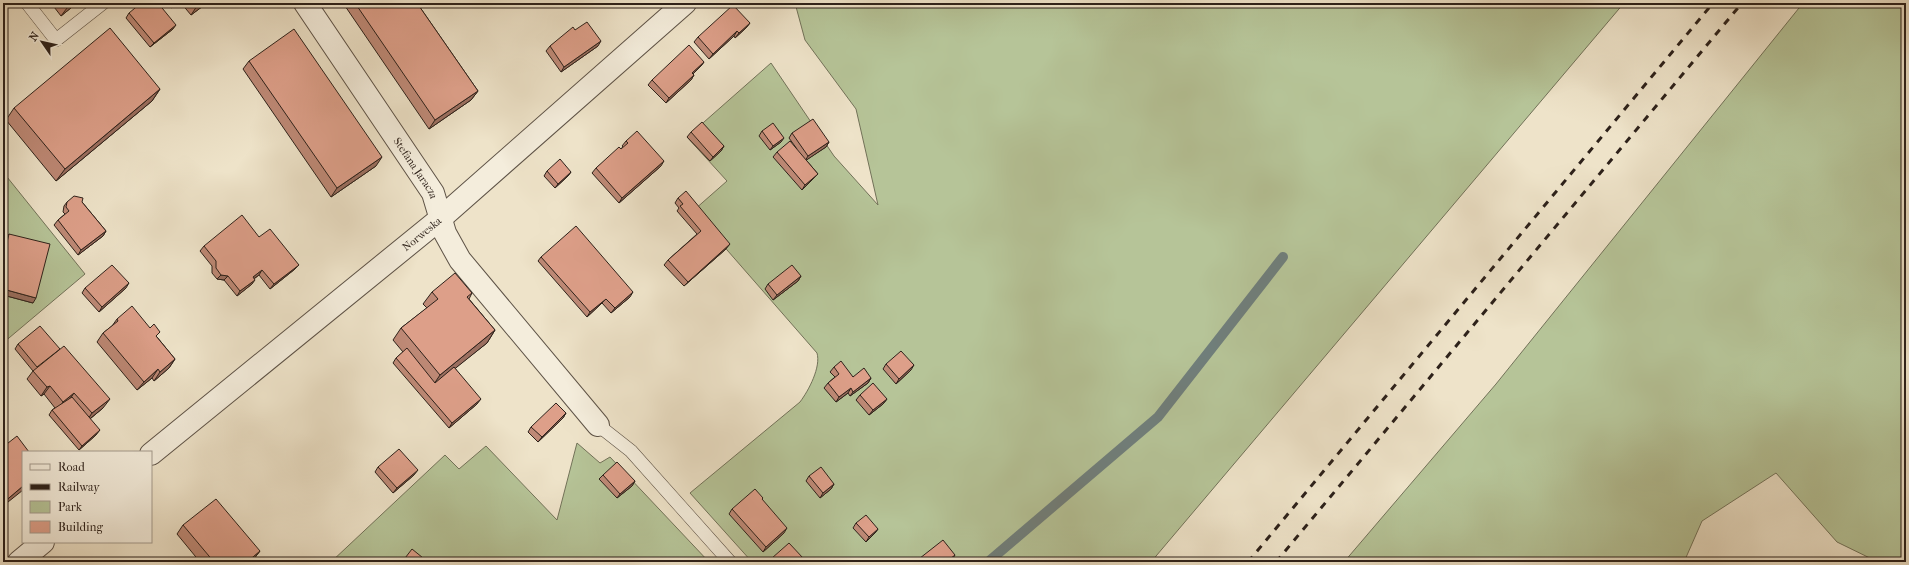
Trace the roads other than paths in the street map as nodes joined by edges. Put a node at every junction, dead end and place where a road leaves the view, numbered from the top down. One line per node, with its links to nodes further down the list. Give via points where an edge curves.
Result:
1 (27, 3): 2 (lane, via 56,40)
2 (103, 3)
3 (305, 3): 5 (street, Stefana Jaracza, via 433,193)
4 (685, 3): 5 (street, Norweska)
5 (441, 218): 6 (street, Stefana Jaracza, via 445,233 460,260); 7 (street, Norweska)
6 (598, 425): 10 (lane, via 631,451)
7 (152, 453)
8 (42, 543): 9 (street)
9 (19, 562)
10 (730, 562)

